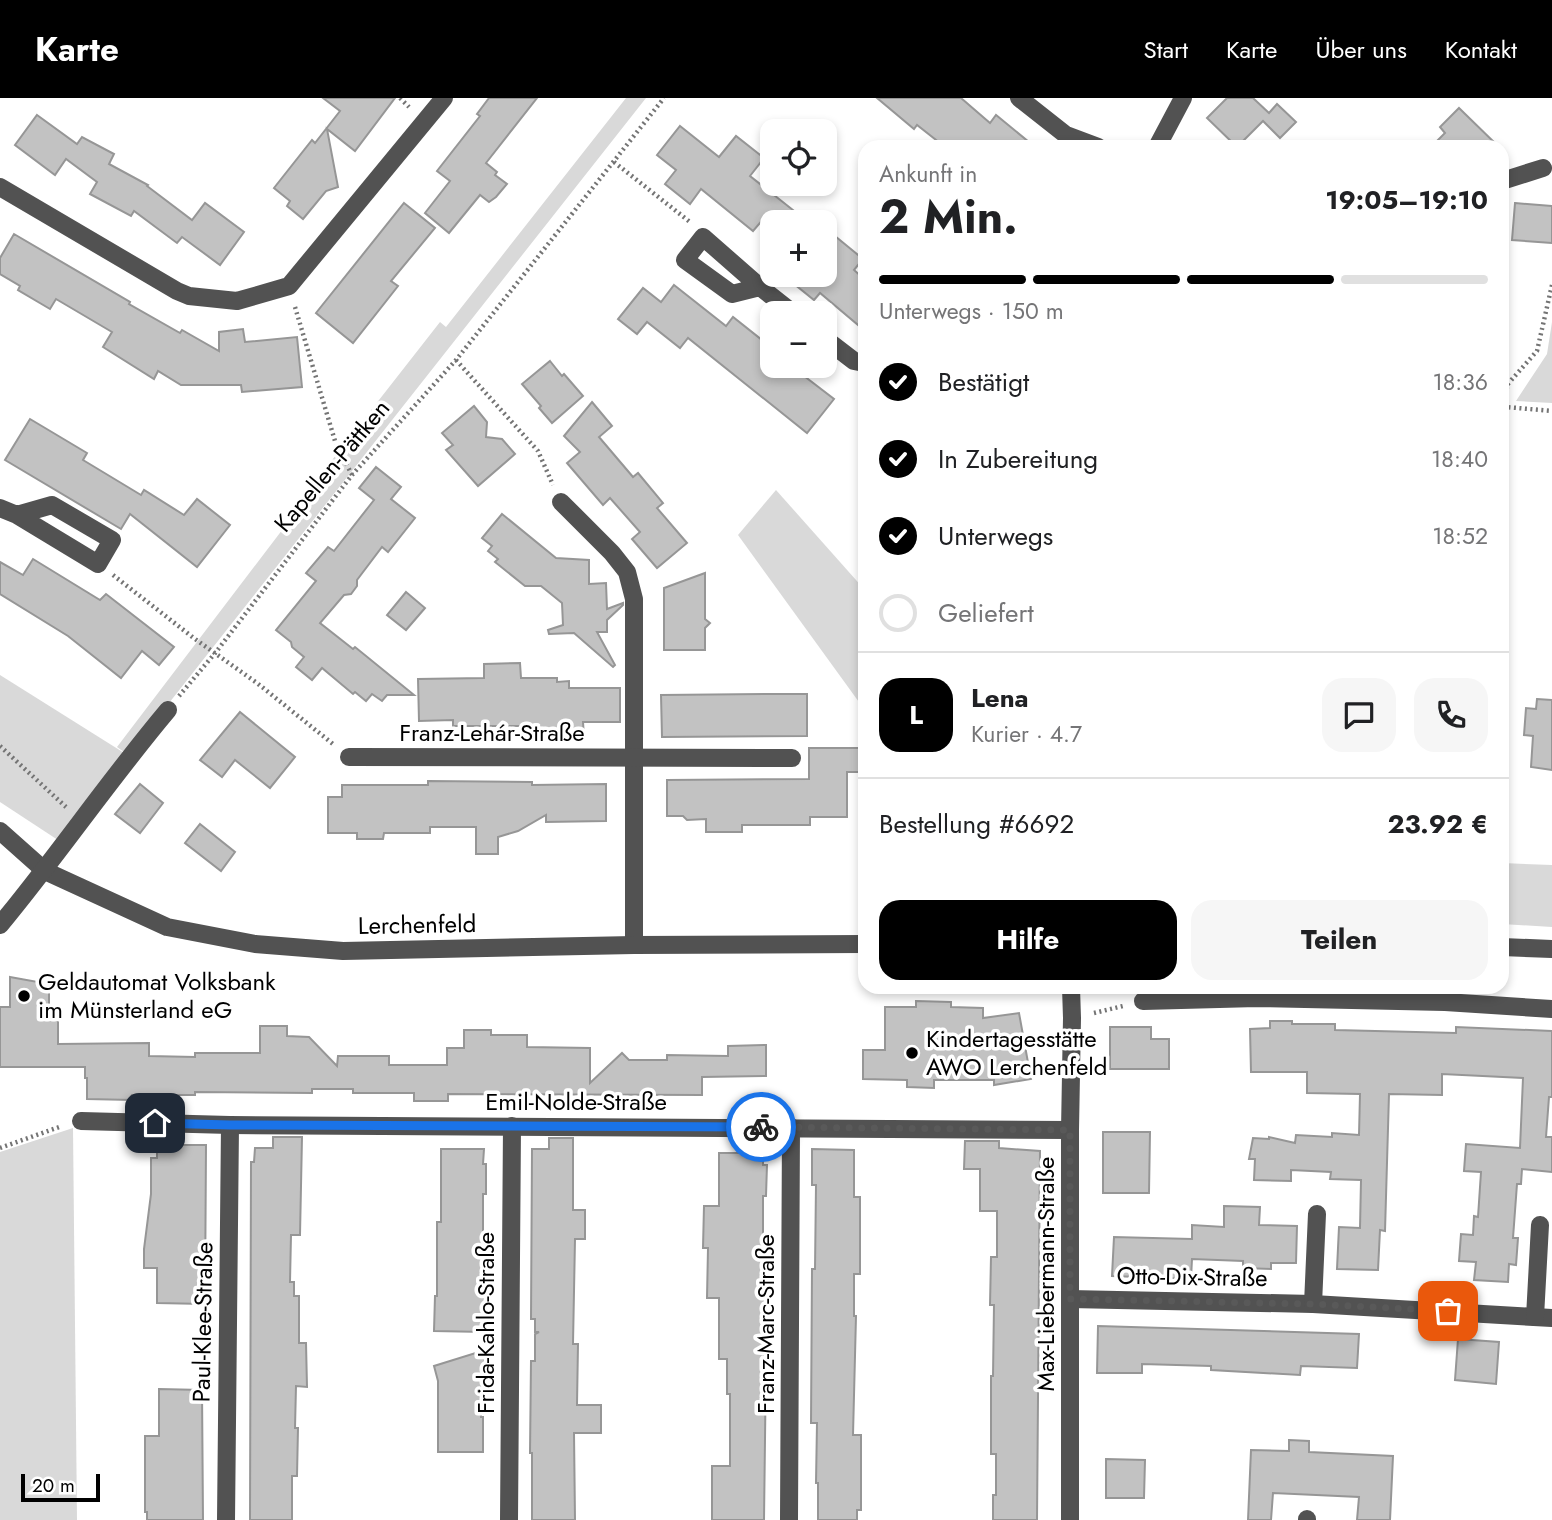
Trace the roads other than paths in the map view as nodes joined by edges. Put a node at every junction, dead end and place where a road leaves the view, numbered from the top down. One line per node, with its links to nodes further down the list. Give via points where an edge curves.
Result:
1 (444, 98): 8 (street, via 289,286 237,301 189,296)
2 (1019, 98): 4 (street, via 1066,135)
3 (1183, 98): 5 (street)
4 (1079, 140)
5 (1161, 140)
6 (1543, 168): 7 (street)
7 (1509, 179)
8 (0, 187)
9 (760, 287): 9 (street, via 703,237 685,260 732,293); 10 (street)
10 (778, 301)
11 (837, 348): 12 (street)
12 (858, 362)
13 (561, 502): 17 (street, via 627,572 634,599)
14 (8, 511): 14 (street, via 98,564 112,540 52,505)
15 (168, 710): 20 (street)
16 (349, 757): 17 (street, Franz-Lehár-Straße)
17 (634, 758): 18 (street, Franz-Lehár-Straße); 23 (street)
18 (792, 758)
19 (0, 831): 20 (street, Lerchenfeld)
20 (45, 871): 21 (street); 23 (street, Lerchenfeld, via 167,927 255,944 344,951)
21 (0, 925)
22 (858, 944): 23 (street, Lerchenfeld)
23 (634, 945)
24 (1509, 947): 25 (street)
25 (1552, 949)
26 (1071, 994): 35 (street, Max-Liebermann-Straße)
27 (1240, 994): 29 (street)
28 (1273, 994): 30 (street)
29 (1143, 1002)
30 (1552, 1009)
31 (81, 1121): 32 (street, Emil-Nolde-Straße)
32 (230, 1125): 33 (street, Emil-Nolde-Straße); 41 (street, Paul-Klee-Straße)
33 (512, 1126): 34 (street, Emil-Nolde-Straße); 42 (street, Frida-Kahlo-Straße)
34 (791, 1127): 35 (street, Emil-Nolde-Straße); 43 (street, Franz-Marc-Straße)
35 (1070, 1130): 38 (street, Max-Liebermann-Straße)
36 (1317, 1214): 39 (street)
37 (1540, 1225): 40 (street, Otto-Dix-Straße)
38 (1070, 1299): 39 (street, Otto-Dix-Straße); 44 (street, Max-Liebermann-Straße)
39 (1313, 1304): 40 (street, Otto-Dix-Straße)
40 (1544, 1318)
41 (226, 1520)
42 (509, 1520)
43 (789, 1520)
44 (1070, 1520)

